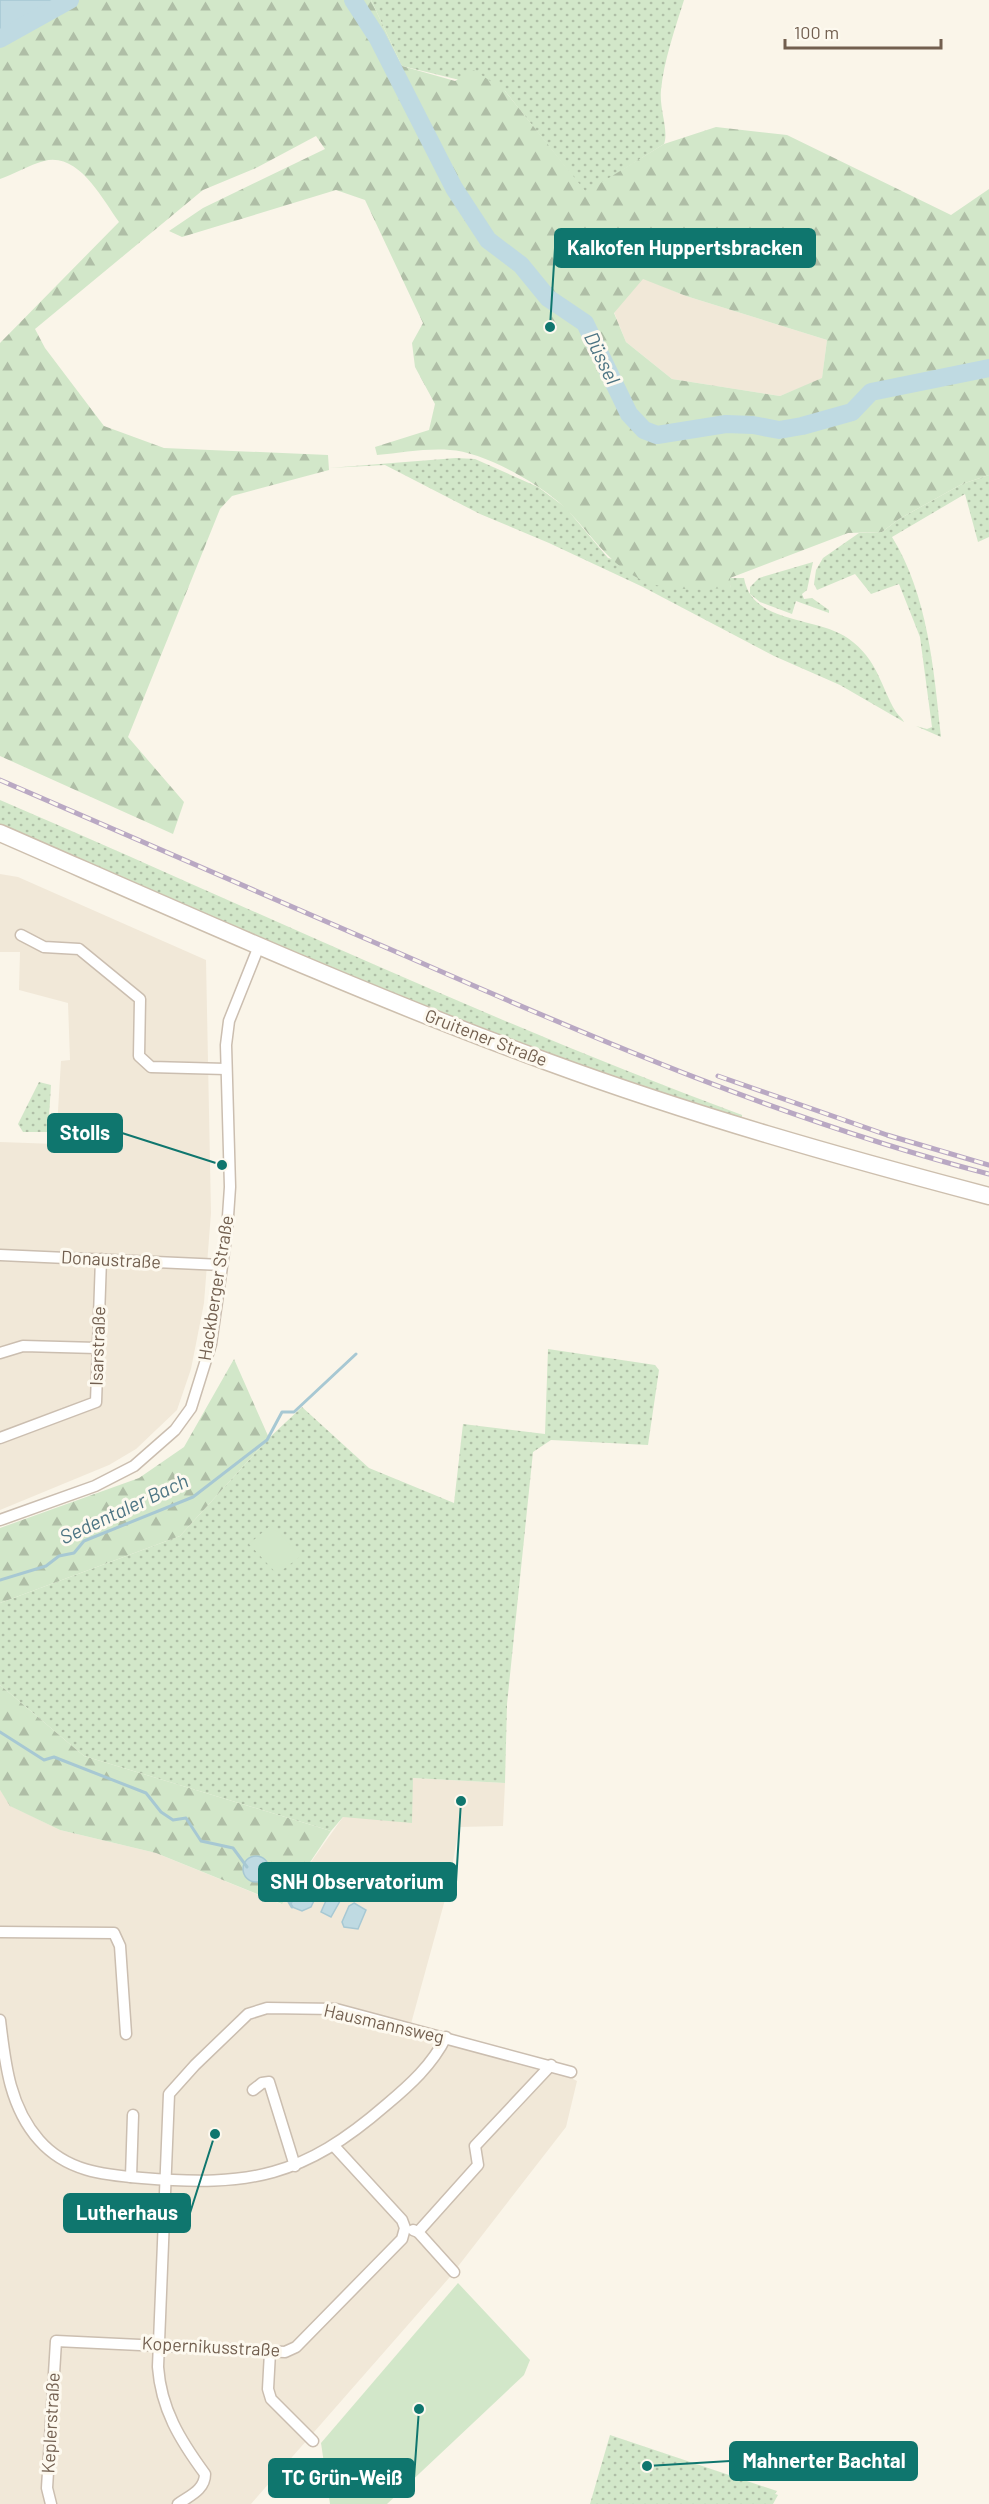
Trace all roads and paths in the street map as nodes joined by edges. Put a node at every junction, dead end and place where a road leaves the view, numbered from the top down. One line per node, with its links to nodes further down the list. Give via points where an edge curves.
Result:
1 (0, 832): 3 (main road, Gruitener Straße)
2 (21, 935): 4 (street, via 44,947 79,949 140,999 139,1056 151,1067)
3 (259, 946): 4 (street, Hackberger Straße, via 229,1021); 5 (main road, Gruitener Straße, via 401,1006 610,1084 761,1133)
4 (226, 1069): 8 (street, Hackberger Straße, via 230,1187)
5 (989, 1196)
6 (0, 1255): 7 (street, Donaustraße)
7 (101, 1259): 8 (street, Donaustraße); 9 (street, Isarstraße)
8 (222, 1265): 12 (street, Hackberger Straße, via 211,1344 200,1384 191,1408 175,1430 134,1466 95,1485)
9 (97, 1348): 10 (street, via 23,1346); 11 (street, Isarstraße, via 96,1402)
10 (0, 1353)
11 (0, 1438)
12 (0, 1520)
13 (0, 1932): 15 (street, via 114,1933 120,1946)
14 (0, 2020): 23 (street, via 12,2093 39,2140 79,2168 95,2174)
15 (126, 2034)
16 (446, 2037): 17 (street, Hausmannsweg); 21 (street, via 437,2055 414,2081); 24 (street, Hausmannsweg, via 336,2009 267,2008 248,2014 169,2094)
17 (550, 2065): 18 (street, Hausmannsweg); 26 (street, via 475,2146 478,2165)
18 (571, 2072)
19 (253, 2090): 22 (street, via 269,2082)
20 (133, 2115): 23 (street)
21 (334, 2146): 22 (street); 25 (street)
22 (295, 2166): 24 (street, via 250,2179)
23 (131, 2177): 24 (street)
24 (165, 2180): 29 (street, Hausmannsweg)
25 (405, 2228): 26 (street); 30 (street, Kopernikusstraße, via 402,2239 296,2347)
26 (418, 2232): 27 (street)
27 (454, 2272)
28 (56, 2341): 29 (street, Kopernikusstraße); 32 (street, Keplerstraße, via 48,2479)
29 (158, 2344): 30 (street, Kopernikusstraße); 33 (street, via 160,2391 170,2419 205,2474 202,2487)
30 (270, 2352): 31 (street, via 271,2399)
31 (313, 2441)
32 (51, 2504)
33 (178, 2504)

